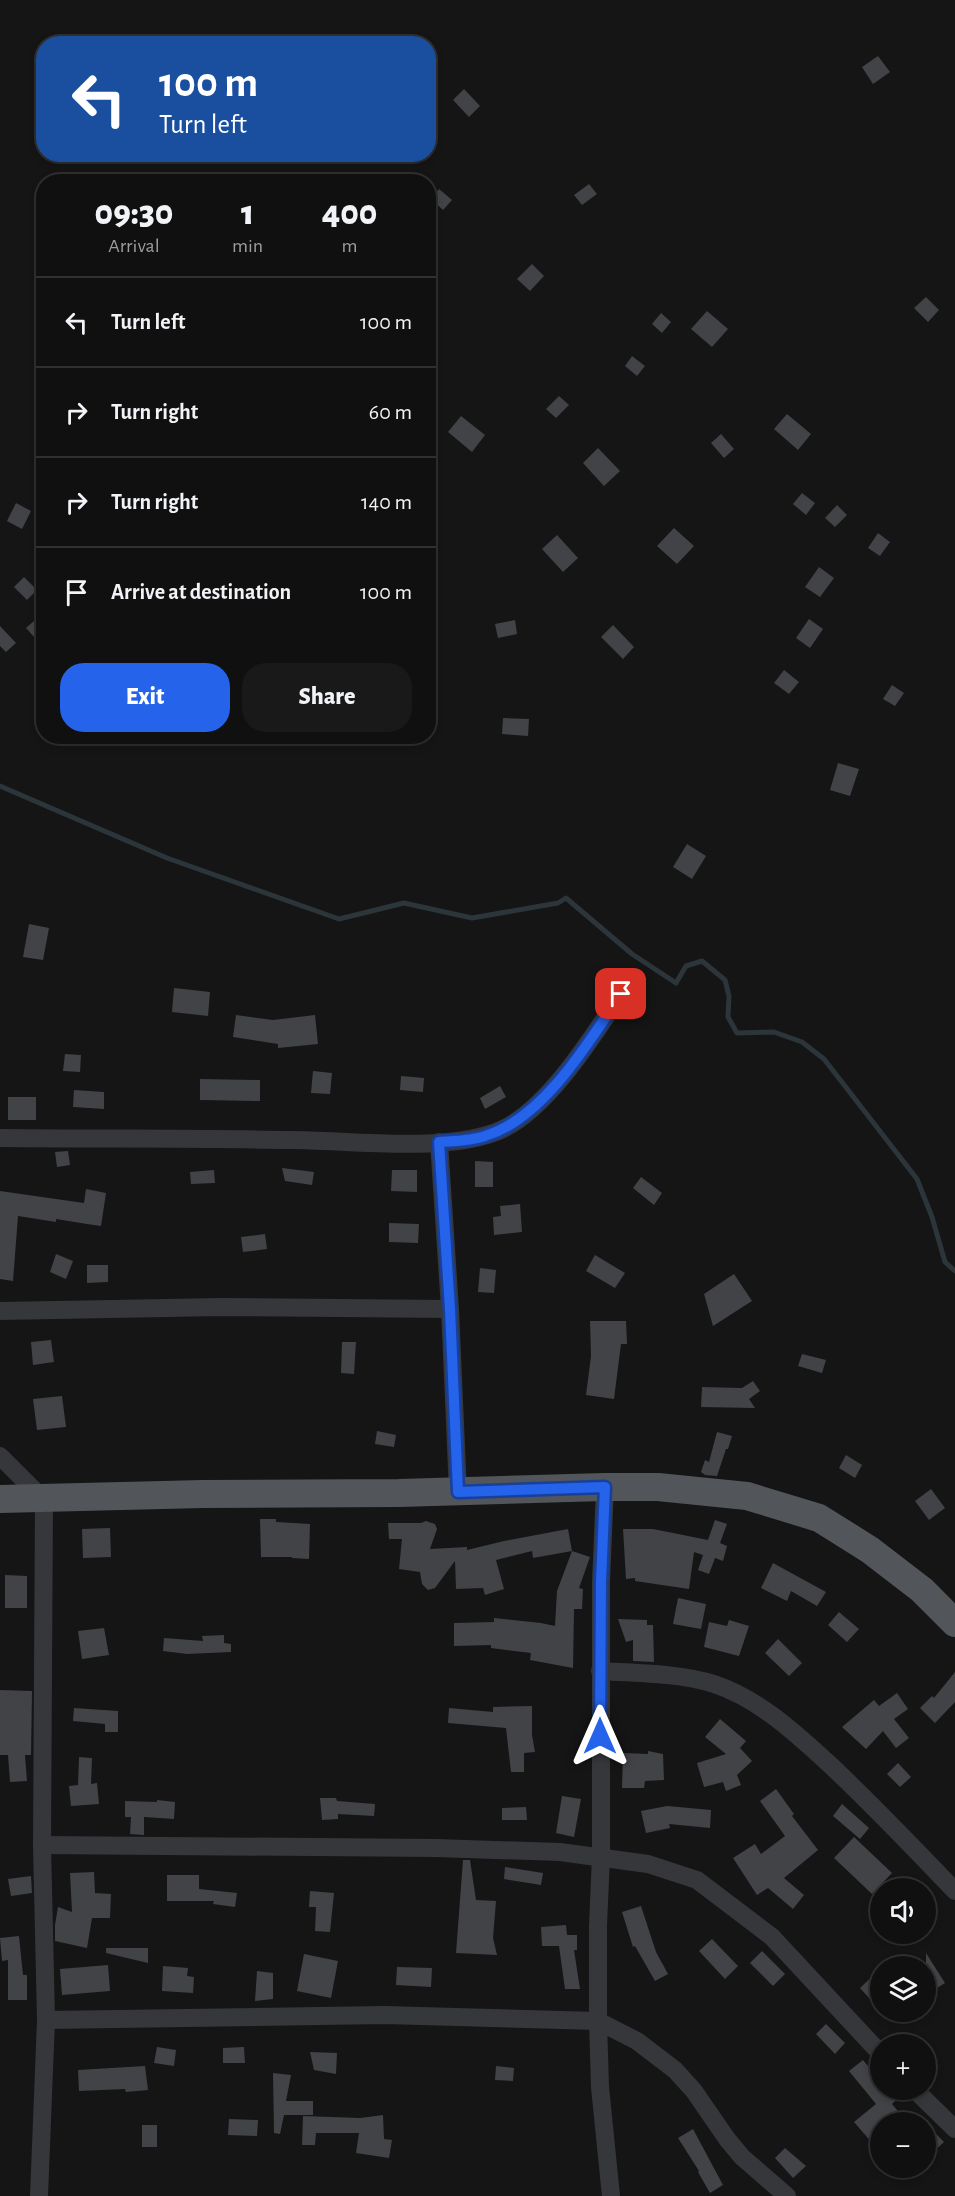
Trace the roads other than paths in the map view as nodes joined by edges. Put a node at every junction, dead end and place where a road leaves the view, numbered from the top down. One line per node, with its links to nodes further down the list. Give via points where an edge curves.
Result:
1 (621, 994): 3 (street, via 579,1057 529,1112 485,1136)
2 (0, 1138): 3 (street)
3 (439, 1142): 4 (street)
4 (450, 1309): 5 (street, via 222,1307); 8 (street)
5 (0, 1311)
6 (0, 1456): 10 (street)
7 (605, 1487): 8 (main road); 11 (main road, via 658,1487 747,1496 819,1518 922,1590); 12 (street)
8 (458, 1492): 10 (main road)
9 (0, 1499): 10 (main road)
10 (44, 1500): 13 (street)
11 (955, 1623)
12 (600, 1671): 14 (street); 15 (street, via 714,1684 748,1700 790,1728)
13 (42, 1845): 14 (street, via 436,1848); 16 (street)
14 (601, 1856): 17 (street); 18 (street, via 648,1864 697,1880 724,1898 772,1937)
15 (955, 1891)
16 (46, 2020): 17 (street, via 386,2015); 21 (street)
17 (598, 2021): 22 (street); 23 (street, via 637,2041 675,2070 742,2157)
18 (870, 2042)
19 (925, 2100): 20 (street)
20 (955, 2129)
21 (39, 2196)
22 (611, 2196)
23 (787, 2196)

